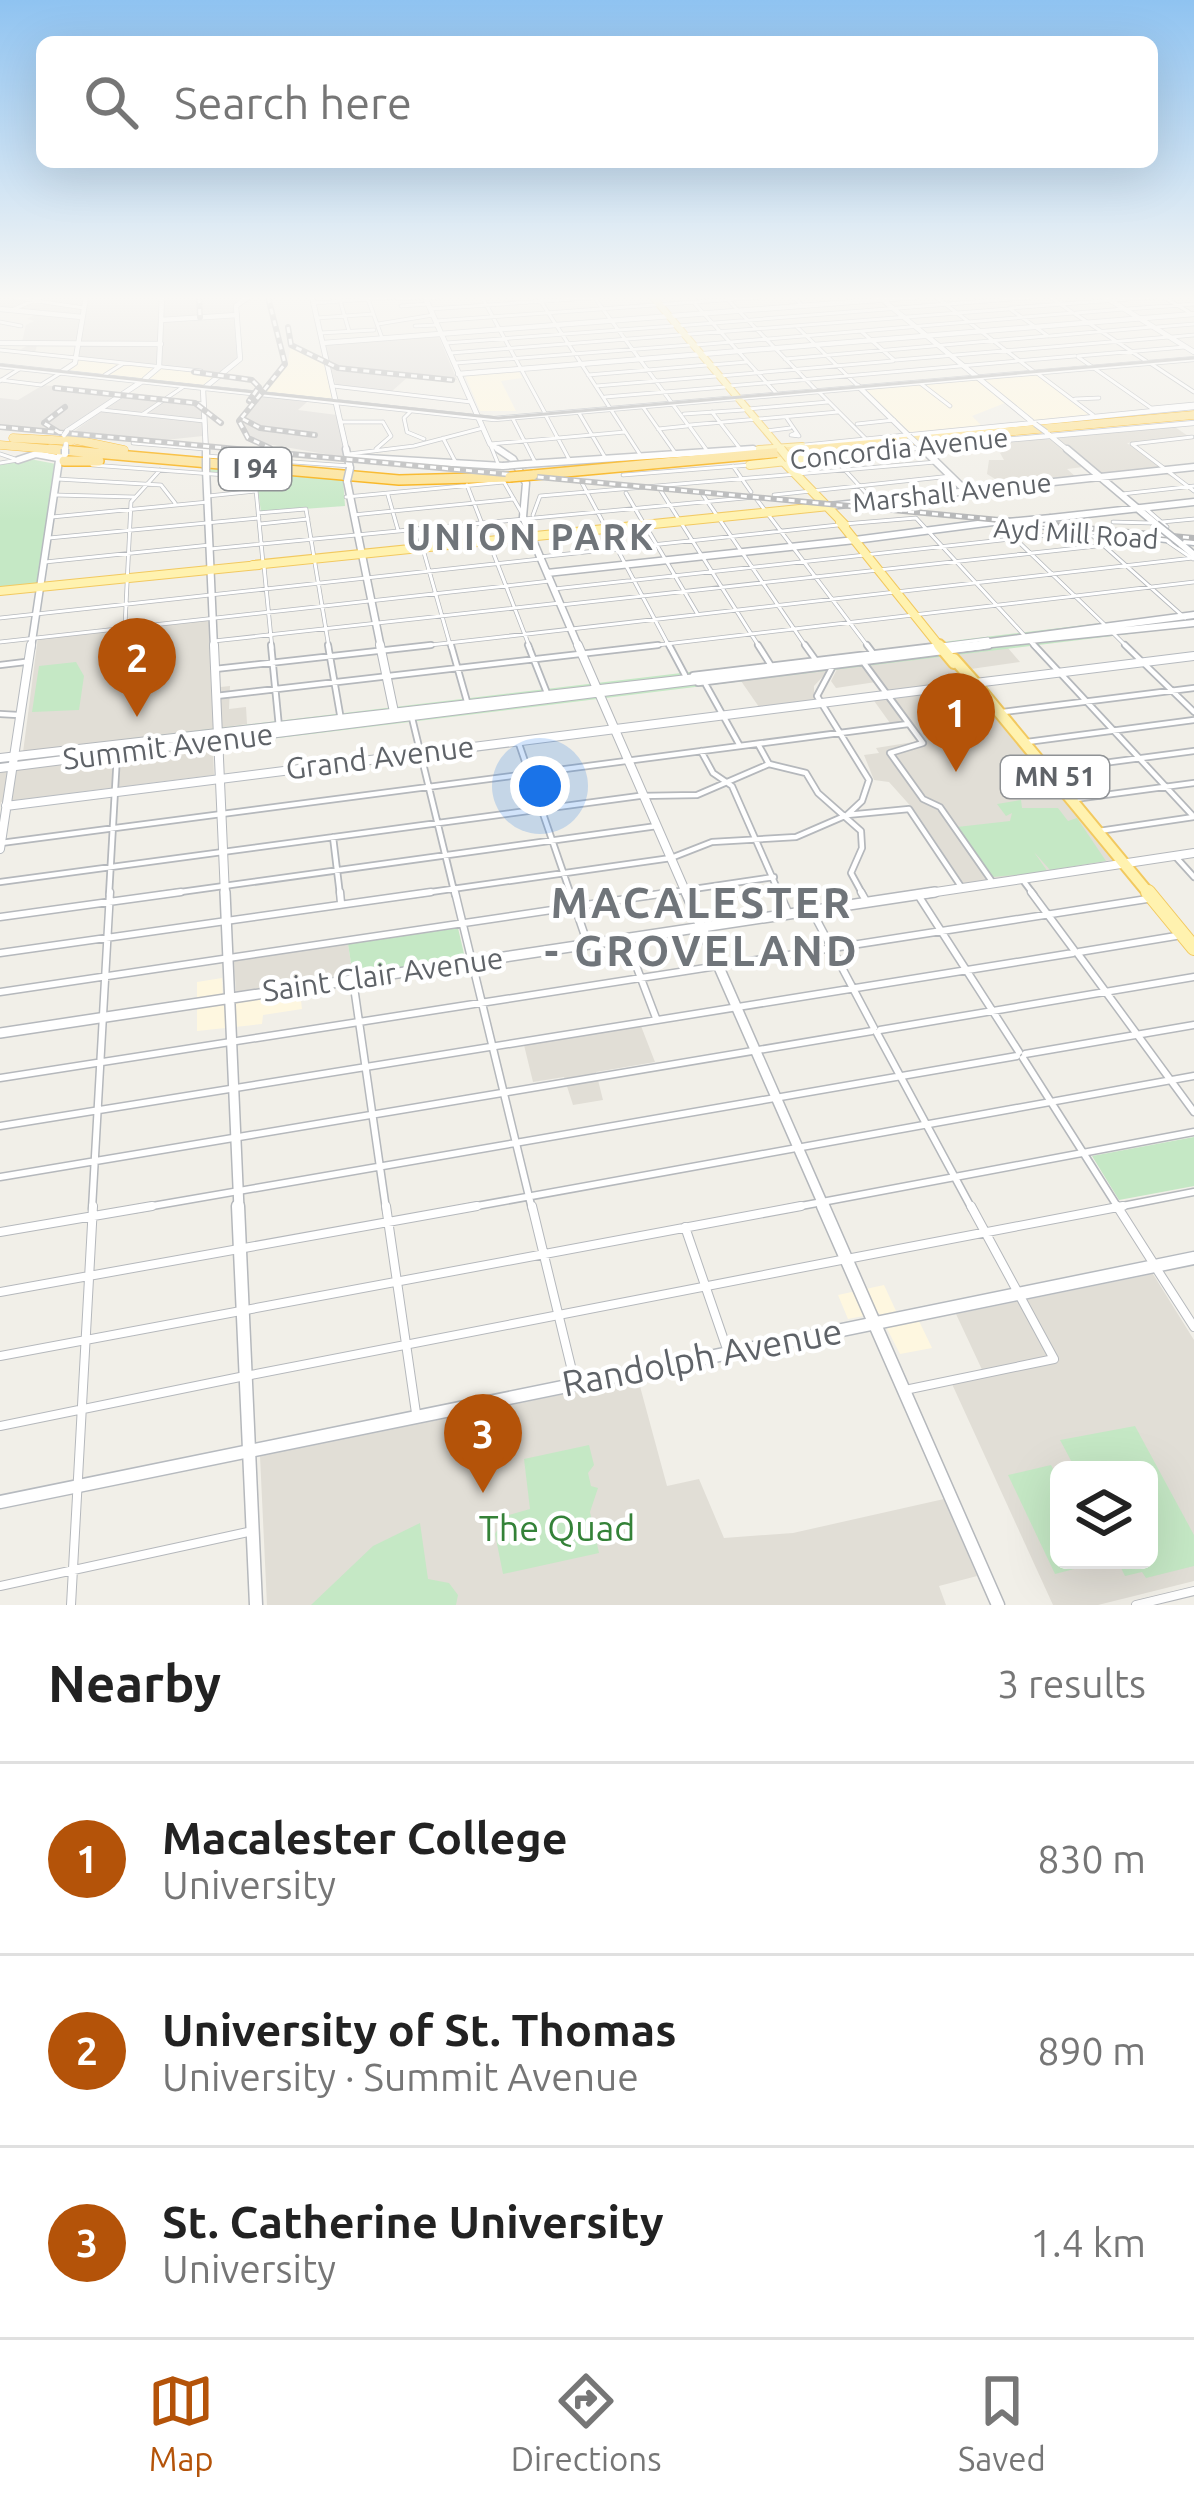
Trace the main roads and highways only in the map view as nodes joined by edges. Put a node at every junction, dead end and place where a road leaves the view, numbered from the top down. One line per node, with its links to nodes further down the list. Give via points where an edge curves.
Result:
1 (715, 372): 3 (main road, MN 51)
2 (1194, 413): 4 (highway, I 94); 6 (highway, I 94)
3 (755, 419): 12 (main road, MN 51); 12 (main road, MN 51)
4 (1175, 419): 5 (highway); 7 (highway, I 94)
5 (1055, 420)
6 (1034, 426): 7 (highway); 20 (highway, I 94)
7 (1011, 432): 9 (highway); 10 (highway); 13 (highway); 20 (highway, I 94)
8 (0, 444): 15 (highway); 16 (highway, I 94); 16 (highway, via 67,437); 19 (highway, I 94)
9 (798, 446): 12 (main road)
10 (924, 448)
11 (737, 450): 14 (highway)
12 (778, 453): 13 (main road, Concordia Avenue); 14 (highway); 18 (main road); 22 (main road, MN 51)
13 (832, 456)
14 (672, 457): 20 (highway)
15 (28, 458)
16 (173, 458): 21 (highway, I 94, via 401,478)
17 (64, 460): 19 (highway)
18 (754, 464): 20 (highway)
19 (160, 465): 21 (highway, I 94, via 405,481)
20 (575, 466): 21 (highway, I 94, bridge)
21 (506, 473)
22 (827, 506): 23 (main road, Marshall Avenue); 24 (main road, MN 51)
23 (0, 591)
24 (1024, 743): 25 (main road, MN 51); 25 (main road, MN 51)
25 (1071, 800): 26 (main road, MN 51); 26 (main road, MN 51)
26 (1124, 864): 27 (main road, MN 51)
27 (1189, 934): 28 (main road, MN 51)
28 (1194, 948)

